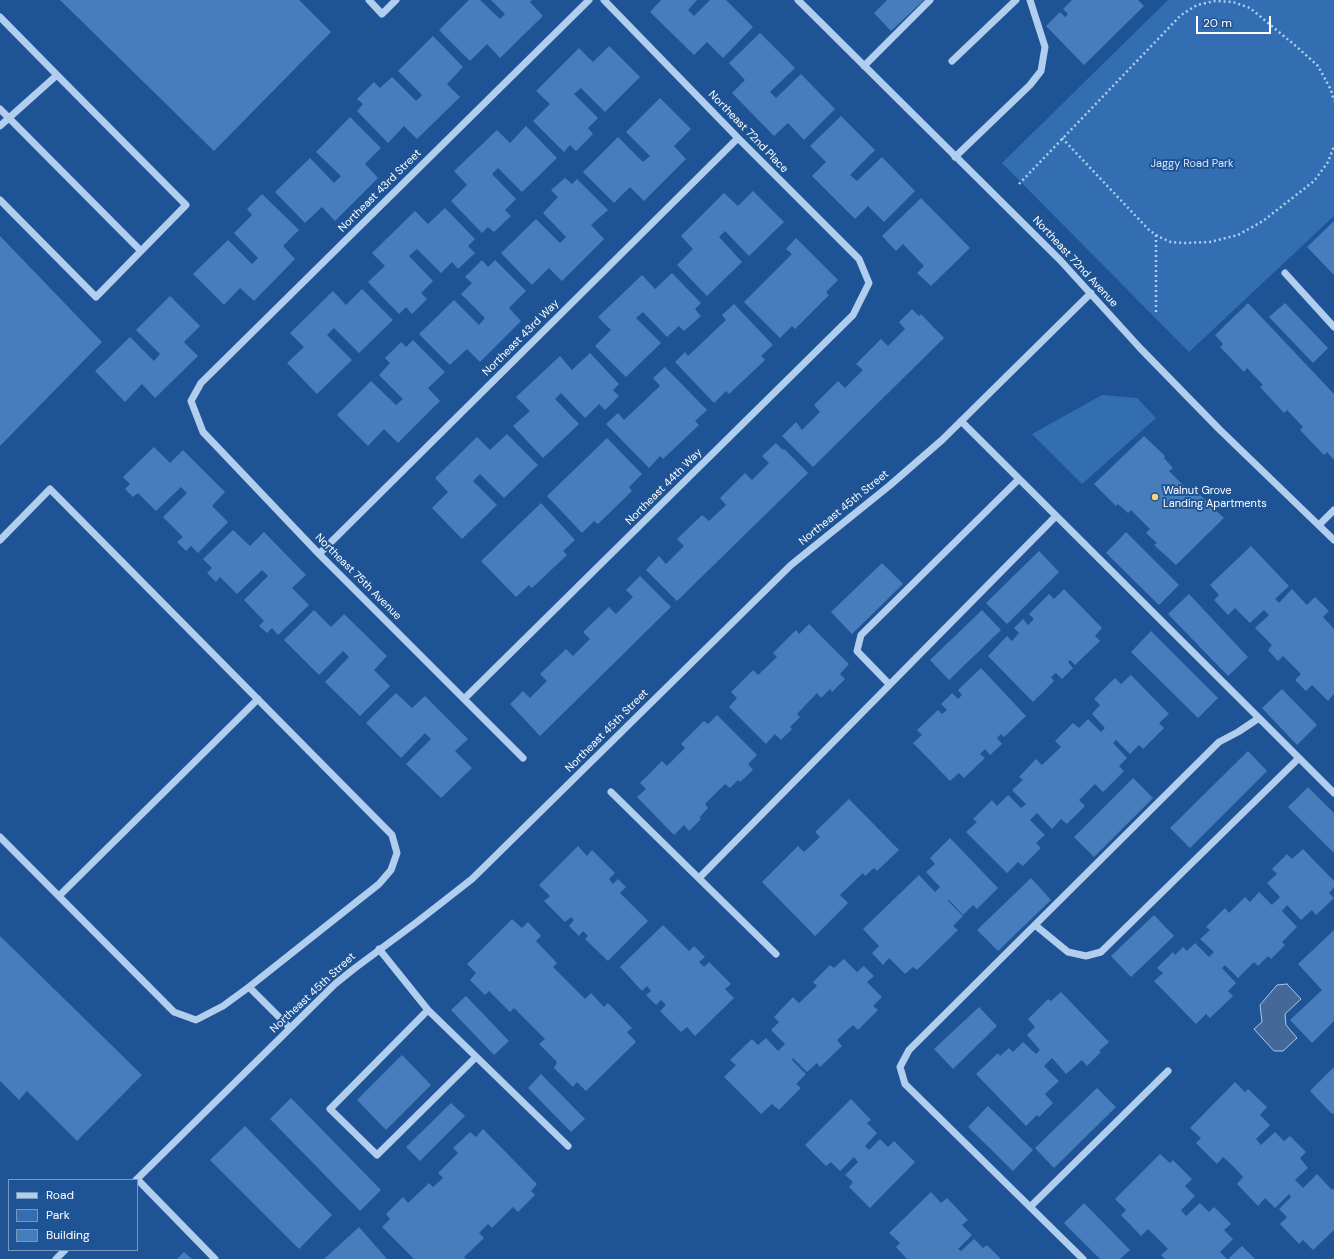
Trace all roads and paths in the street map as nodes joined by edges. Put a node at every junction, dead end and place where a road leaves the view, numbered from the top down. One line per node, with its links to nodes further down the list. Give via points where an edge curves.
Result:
1 (368, 0): 2 (street, via 382,14)
2 (396, 0)
3 (589, 0): 30 (street, Northeast 43rd Street, via 201,383)
4 (604, 0): 17 (street, Northeast 72nd Place)
5 (798, 0): 11 (street, Northeast 72nd Avenue)
6 (930, 0): 11 (street)
7 (1016, 0): 10 (street)
8 (1030, 0): 20 (street, via 1045,47 1041,72)
9 (0, 17): 12 (street)
10 (952, 61)
11 (864, 66): 20 (street, Northeast 72nd Avenue)
12 (57, 75): 15 (street); 24 (street, via 186,205)
13 (1334, 101): 18 (path, via 1318,66 1265,19 1250,8 1233,2 1215,1 1197,5 1181,15)
14 (0, 109): 15 (street)
15 (9, 118): 16 (street); 24 (street)
16 (0, 126)
17 (738, 138): 26 (street, Northeast 72nd Place, via 859,259); 38 (street, Northeast 43rd Way)
18 (1062, 138): 21 (path); 23 (path, via 1149,230)
19 (1334, 146): 23 (path, via 1328,162 1314,181 1263,221 1238,235 1210,242 1171,242)
20 (956, 157): 27 (street, Northeast 72nd Avenue)
21 (1019, 184)
22 (0, 200): 24 (street, via 96,297)
23 (1156, 234): 28 (path)
24 (141, 251)
25 (1285, 273): 29 (street)
26 (868, 282): 41 (street, Northeast 44th Way, via 853,315)
27 (1091, 293): 31 (street, Northeast 45th Street); 35 (street, Northeast 72nd Avenue, via 1140,348 1219,429)
28 (1156, 315)
29 (1334, 327)
30 (191, 401): 38 (street, Northeast 75th Avenue, via 202,432)
31 (961, 421): 32 (street); 51 (street, Northeast 45th Street, via 889,486 791,565 472,879)
32 (1019, 480): 34 (street); 39 (street, via 861,635 857,651)
33 (1334, 510): 35 (street)
34 (1056, 516): 39 (street); 42 (street)
35 (1319, 525): 37 (street, Northeast 72nd Avenue)
36 (0, 540): 40 (street, via 50,489)
37 (1334, 540)
38 (319, 554): 41 (street, Northeast 75th Avenue)
39 (889, 684): 48 (street)
40 (258, 699): 49 (street); 53 (street, via 392,835 397,853 391,870 379,884)
41 (464, 699): 43 (street, Northeast 75th Avenue)
42 (1258, 718): 44 (street); 50 (street, via 1219,742)
43 (523, 758)
44 (1299, 758): 46 (street); 50 (street, via 1101,952 1086,956 1068,952)
45 (611, 792): 48 (street)
46 (1334, 793)
47 (0, 837): 49 (street)
48 (698, 878): 52 (street)
49 (59, 896): 53 (street, via 174,1012 196,1020 223,1006)
50 (1035, 925): 61 (street, via 909,1050 900,1067 906,1084)
51 (379, 949): 54 (street); 55 (street, Northeast 45th Street, via 335,984)
52 (776, 954)
53 (249, 987): 55 (street)
54 (428, 1010): 56 (street); 56 (street, via 330,1109 376,1155)
55 (290, 1028): 59 (street, Northeast 45th Street)
56 (476, 1057): 58 (street)
57 (1168, 1071): 61 (street)
58 (568, 1146)
59 (137, 1179)
60 (138, 1182): 64 (street)
61 (1030, 1207): 65 (street)
62 (64, 1251): 63 (street)
63 (56, 1259)
64 (214, 1259)
65 (1083, 1259)

